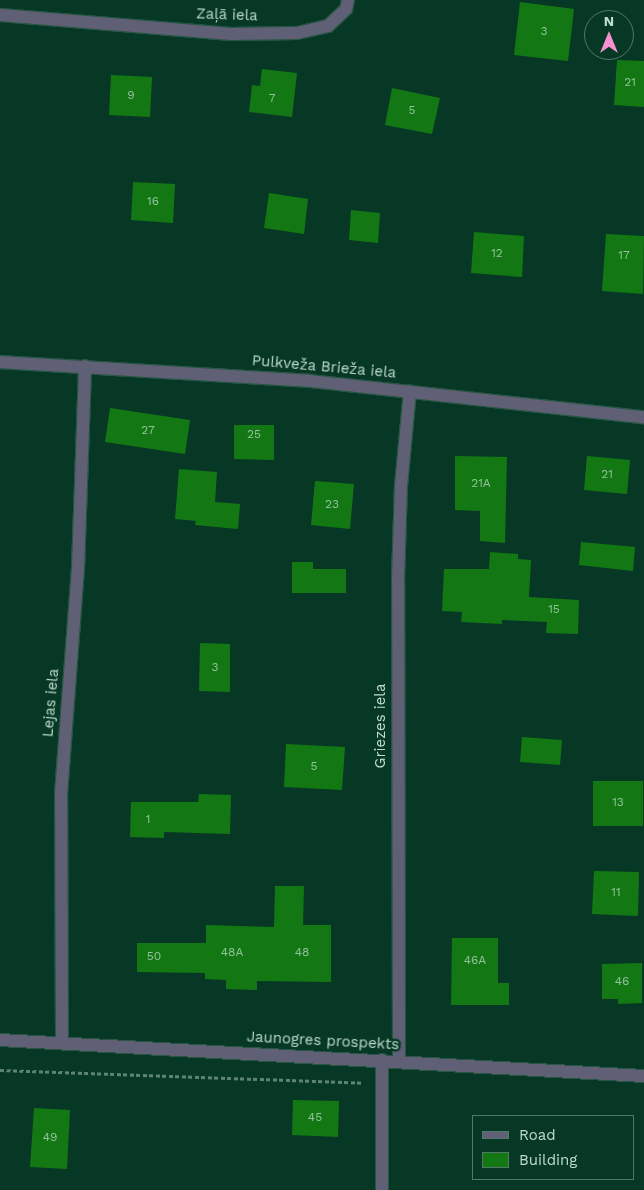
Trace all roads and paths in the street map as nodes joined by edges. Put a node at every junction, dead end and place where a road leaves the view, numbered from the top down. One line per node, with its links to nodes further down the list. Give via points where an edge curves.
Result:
1 (348, 0): 2 (street, Zaļā iela, via 346,10 328,26 297,33 231,34)
2 (0, 15)
3 (0, 362): 4 (street, Pulkveža Brieža iela)
4 (85, 366): 5 (street, Pulkveža Brieža iela); 8 (street, Lejas iela, via 78,569 61,794)
5 (410, 391): 6 (street, Pulkveža Brieža iela); 10 (street, Griezes iela, via 401,486 398,580)
6 (644, 417)
7 (0, 1040): 8 (street, Jaunogres prospekts)
8 (62, 1043): 9 (street, Jaunogres prospekts)
9 (382, 1060): 10 (street, Jaunogres prospekts); 13 (street)
10 (400, 1061): 12 (street, Jaunogres prospekts)
11 (0, 1070): 13 (path)
12 (644, 1076)
13 (382, 1084): 14 (street)
14 (382, 1190)

